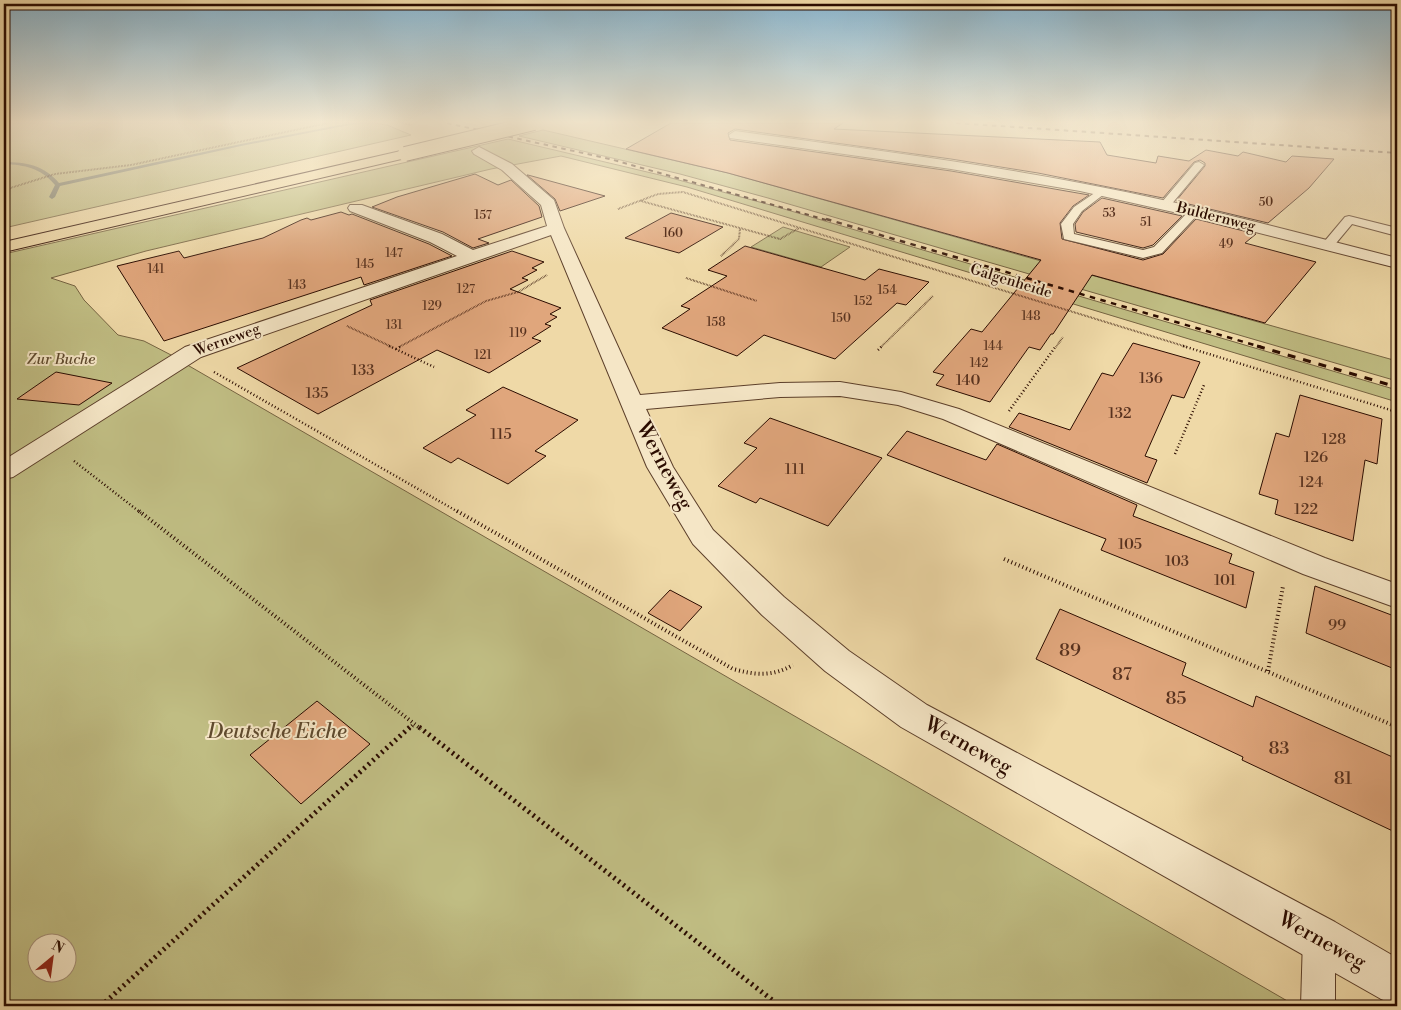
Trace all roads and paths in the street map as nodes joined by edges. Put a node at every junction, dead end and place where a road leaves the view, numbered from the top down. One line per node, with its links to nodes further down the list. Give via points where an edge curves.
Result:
1 (89, 170): 7 (path, via 49,175)
2 (288, 170): 18 (highway)
3 (335, 170): 20 (highway, bridge)
4 (511, 170): 14 (street, Werneweg, via 548,203)
5 (986, 170): 8 (street, Buldernweg)
6 (1195, 170): 10 (lane)
7 (4, 190)
8 (1102, 191): 10 (street, Buldernweg); 13 (lane, via 1078,209 1067,224 1068,236 1143,254 1158,250)
9 (641, 200): 12 (path, Galgenheide); 15 (path); 16 (path, Galgenheide, via 673,191 683,192)
10 (1166, 204): 13 (street, Buldernweg)
11 (356, 208): 22 (street, via 436,238)
12 (618, 209)
13 (1195, 211): 19 (street, Buldernweg)
14 (556, 228): 22 (street, Werneweg); 24 (street, Werneweg)
15 (740, 228): 16 (path, via 780,239); 21 (path, via 739,239)
16 (799, 228): 36 (path, Galgenheide)
17 (1397, 232): 19 (lane, via 1349,220)
18 (4, 234)
19 (1328, 245): 23 (street, Buldernweg)
20 (4, 247)
21 (722, 256)
22 (472, 257): 28 (street, Werneweg)
23 (1397, 263)
24 (574, 269): 30 (path, via 550,274 518,292 486,301); 35 (street, Werneweg)
25 (686, 278): 27 (path)
26 (933, 296): 31 (path)
27 (757, 301)
28 (312, 310): 30 (path); 32 (street, Werneweg)
29 (1063, 337): 37 (path)
30 (396, 349): 33 (path)
31 (878, 350)
32 (185, 356): 38 (street, Werneweg); 44 (path, via 733,669 760,676 780,674)
33 (434, 367)
34 (1204, 385): 39 (path)
35 (632, 403): 37 (street, Werneweg, via 780,390 840,389 901,399 951,414); 44 (street, Werneweg, via 660,467 704,538)
36 (1397, 412)
37 (994, 432): 41 (street, Werneweg)
38 (42, 446): 40 (street, Werneweg); 46 (path, via 62,451)
39 (1175, 454)
40 (4, 471)
41 (1289, 556): 43 (street, Werneweg); 45 (path)
42 (1004, 559): 45 (path)
43 (1397, 596)
44 (820, 646): 48 (street, Werneweg, via 914,716)
45 (1268, 671): 47 (path)
46 (414, 724): 50 (path); 51 (path)
47 (1397, 727)
48 (1319, 938): 49 (street, Werneweg); 54 (lane)
49 (1397, 983)
50 (101, 1006)
51 (780, 1006)
52 (1216, 1006): 53 (path, via 1216,1003)
53 (1222, 1006)
54 (1318, 1006)

